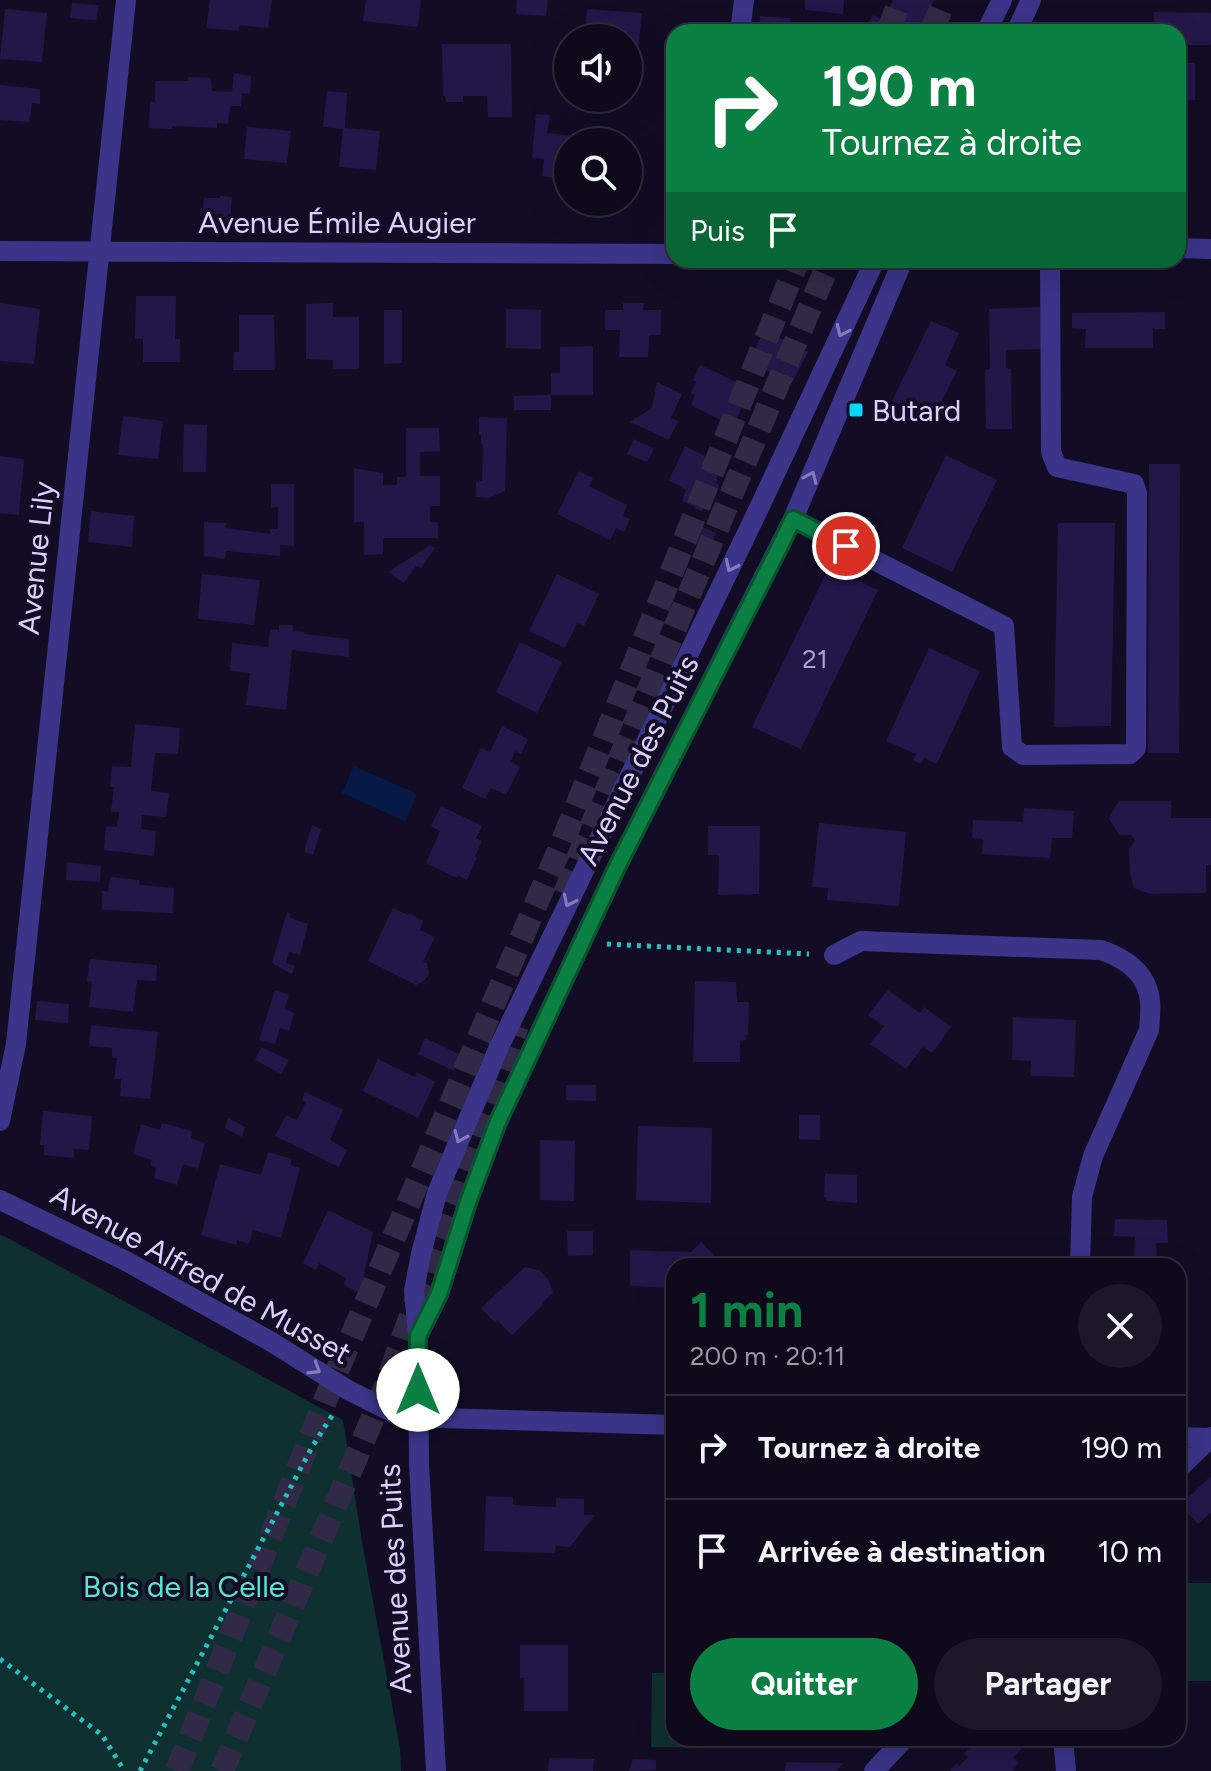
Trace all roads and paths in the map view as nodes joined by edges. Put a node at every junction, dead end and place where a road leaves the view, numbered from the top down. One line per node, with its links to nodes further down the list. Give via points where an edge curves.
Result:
1 (126, 0): 11 (street, Avenue Lily)
2 (744, 0): 5 (street)
3 (1002, 0): 6 (street)
4 (1031, 0): 7 (street)
5 (741, 24)
6 (990, 24)
7 (1020, 24)
8 (1186, 248): 9 (street)
9 (1211, 249)
10 (0, 251): 11 (street, Avenue Émile Augier)
11 (98, 251): 12 (street, Avenue Émile Augier); 19 (street, Avenue Lily, via 16,1044)
12 (666, 254)
13 (871, 268): 22 (street, Avenue des Puits, one-way to 22, via 457,1143 421,1254 414,1291)
14 (900, 268): 16 (street, Avenue des Puits, one-way to 14)
15 (1050, 268): 16 (street, via 1051,452 1057,467 1134,484 1137,493 1136,748 1130,754 1023,755 1012,747 1004,626)
16 (793, 519): 22 (street, Avenue des Puits, via 617,867 497,1124 439,1294)
17 (607, 944): 18 (path)
18 (834, 955): 21 (street, via 861,941 1101,950 1118,956 1139,974 1149,991 1149,1030 1093,1156 1082,1197)
19 (0, 1121)
20 (0, 1200): 23 (street, Avenue Alfred de Musset, one-way to 23, via 124,1260)
21 (1080, 1258)
22 (418, 1336): 24 (street, Avenue des Puits)
23 (348, 1390): 24 (street, Avenue Alfred de Musset, via 396,1414); 33 (path, via 312,1447)
24 (418, 1417): 25 (street, Avenue Alfred de Musset); 34 (street, Avenue des Puits)
25 (666, 1425)
26 (1186, 1437): 27 (street)
27 (1211, 1438): 28 (street)
28 (1186, 1461)
29 (0, 1659): 32 (path, via 102,1735)
30 (897, 1746): 35 (street)
31 (1064, 1746): 36 (street)
32 (122, 1771)
33 (140, 1771)
34 (436, 1771)
35 (874, 1771)
36 (1066, 1771)

